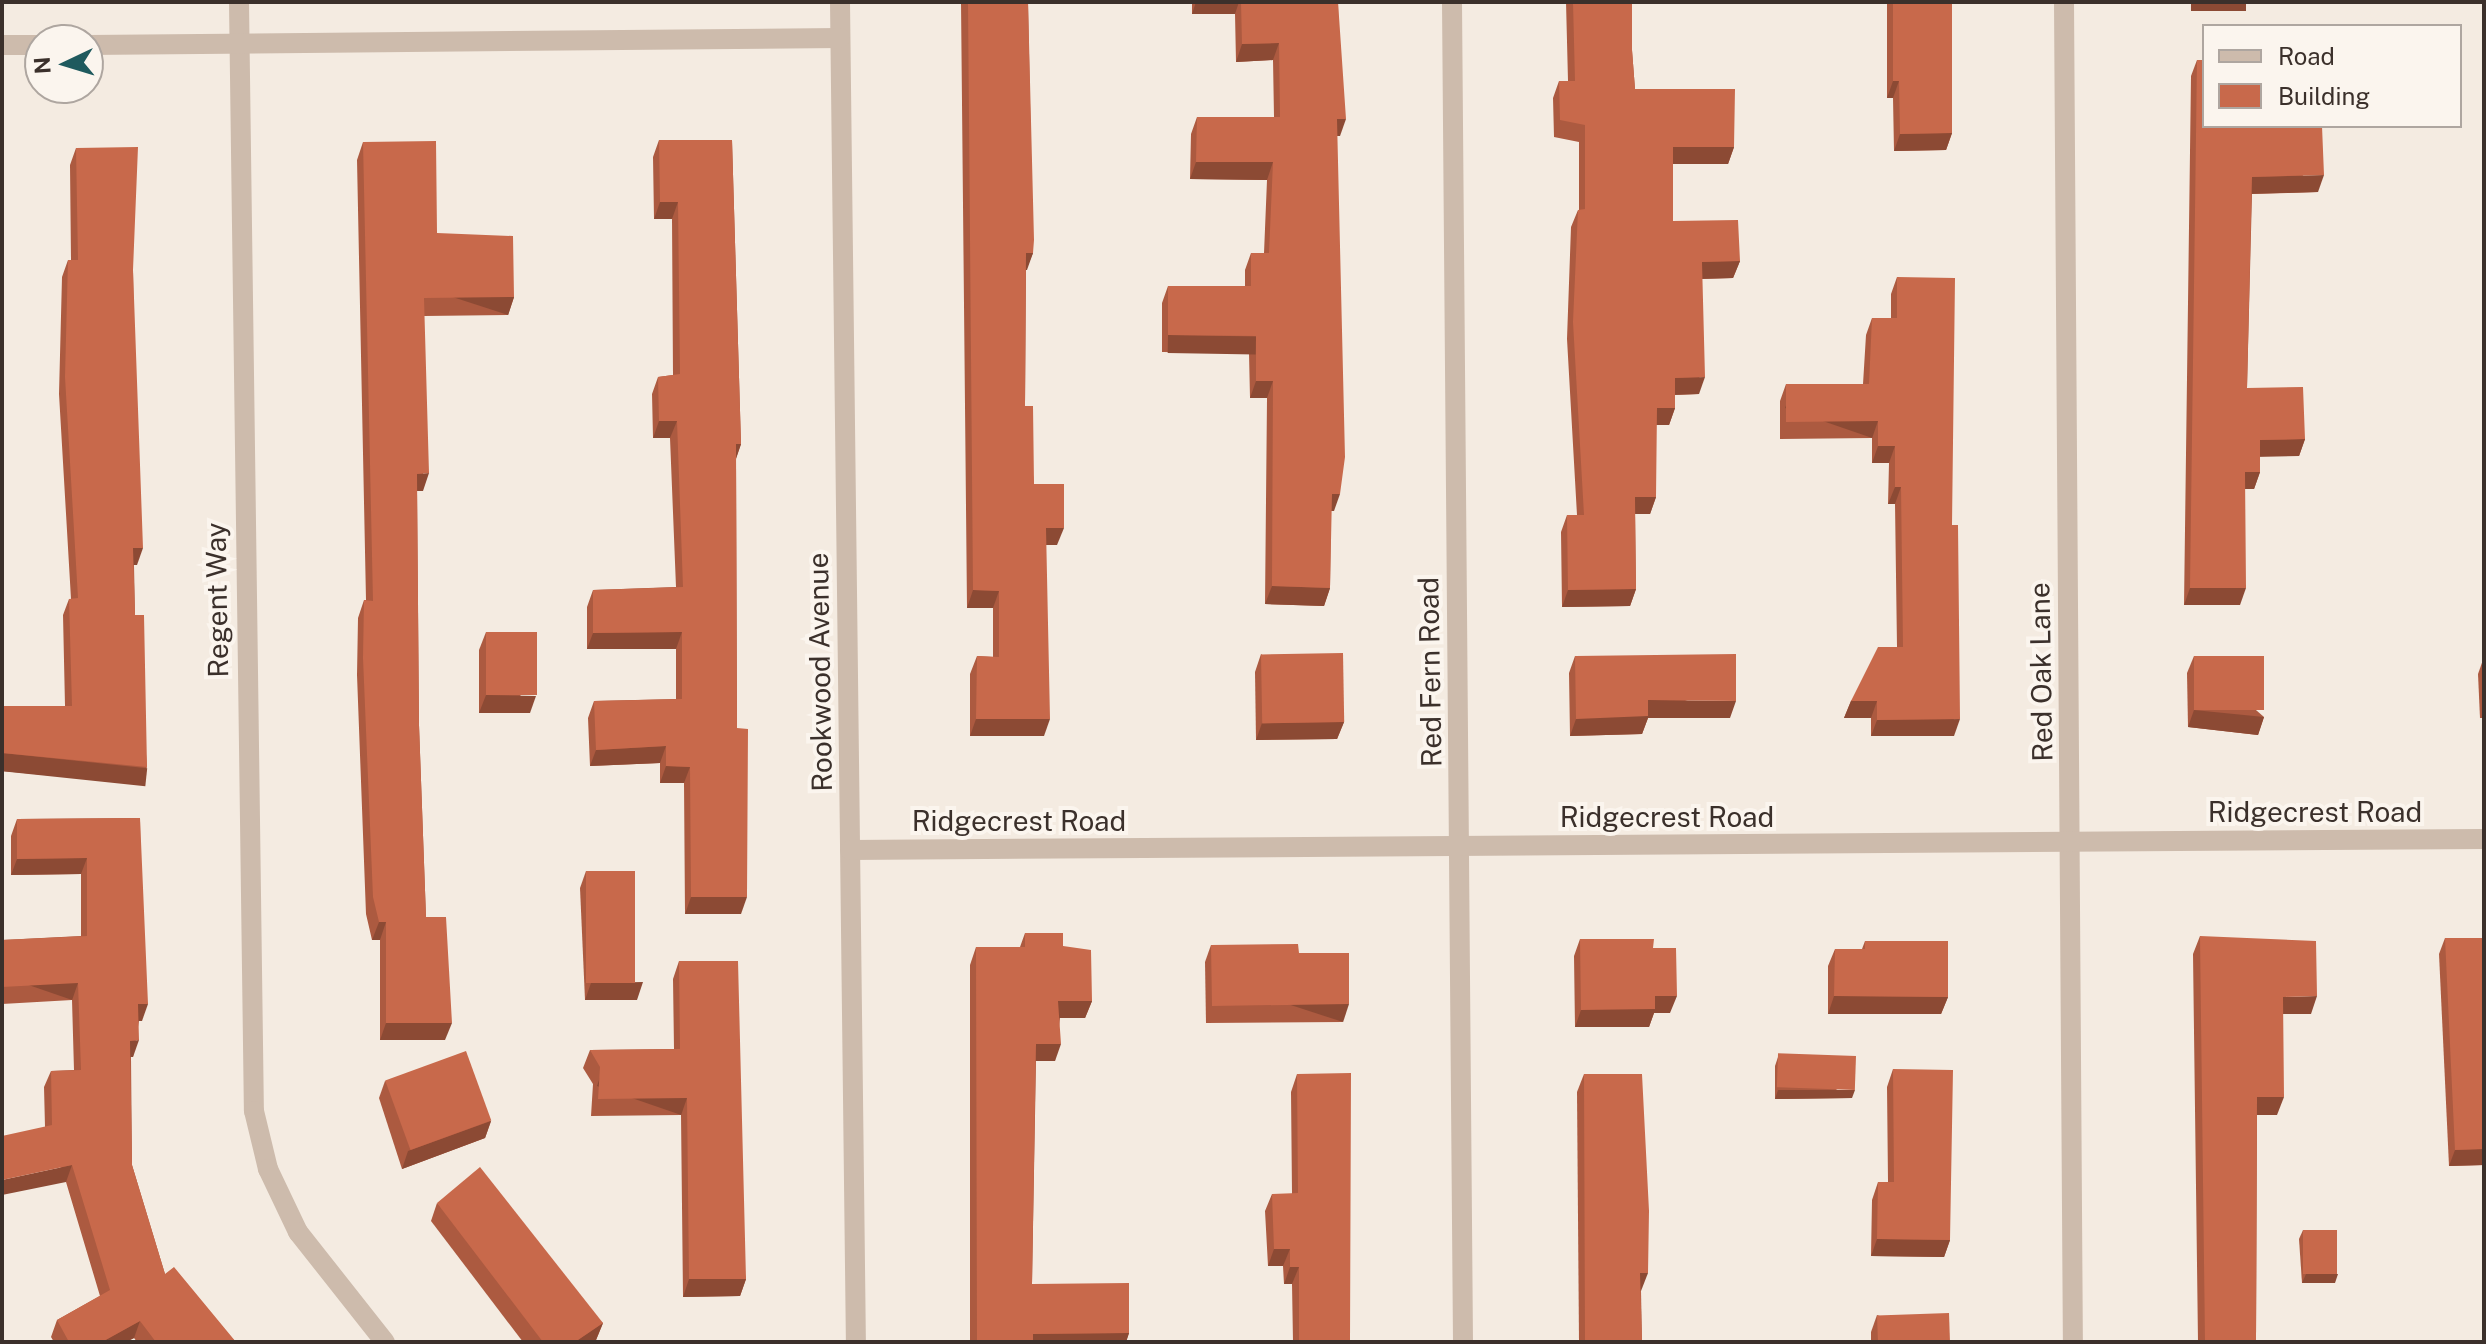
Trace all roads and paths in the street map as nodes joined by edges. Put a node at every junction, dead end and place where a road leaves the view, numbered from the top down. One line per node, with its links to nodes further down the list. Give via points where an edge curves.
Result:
1 (239, 2): 9 (street, Regent Way)
2 (840, 2): 5 (street, Rookwood Avenue)
3 (1452, 2): 12 (street, Red Fern Road)
4 (2064, 2): 11 (street, Red Oak Lane)
5 (840, 38): 9 (street); 13 (street, Rookwood Avenue)
6 (2, 45): 7 (street)
7 (24, 45)
8 (104, 45): 9 (street)
9 (239, 45): 14 (street, Regent Way, via 249,1051 254,1111 279,1193 298,1232)
10 (2484, 839): 11 (street, Ridgecrest Road)
11 (2072, 842): 12 (street, Ridgecrest Road); 17 (street, Red Oak Lane)
12 (1461, 846): 13 (street, Ridgecrest Road); 16 (street, Red Fern Road)
13 (850, 850): 15 (street, Rookwood Avenue)
14 (385, 1342)
15 (856, 1342)
16 (1463, 1342)
17 (2073, 1342)

